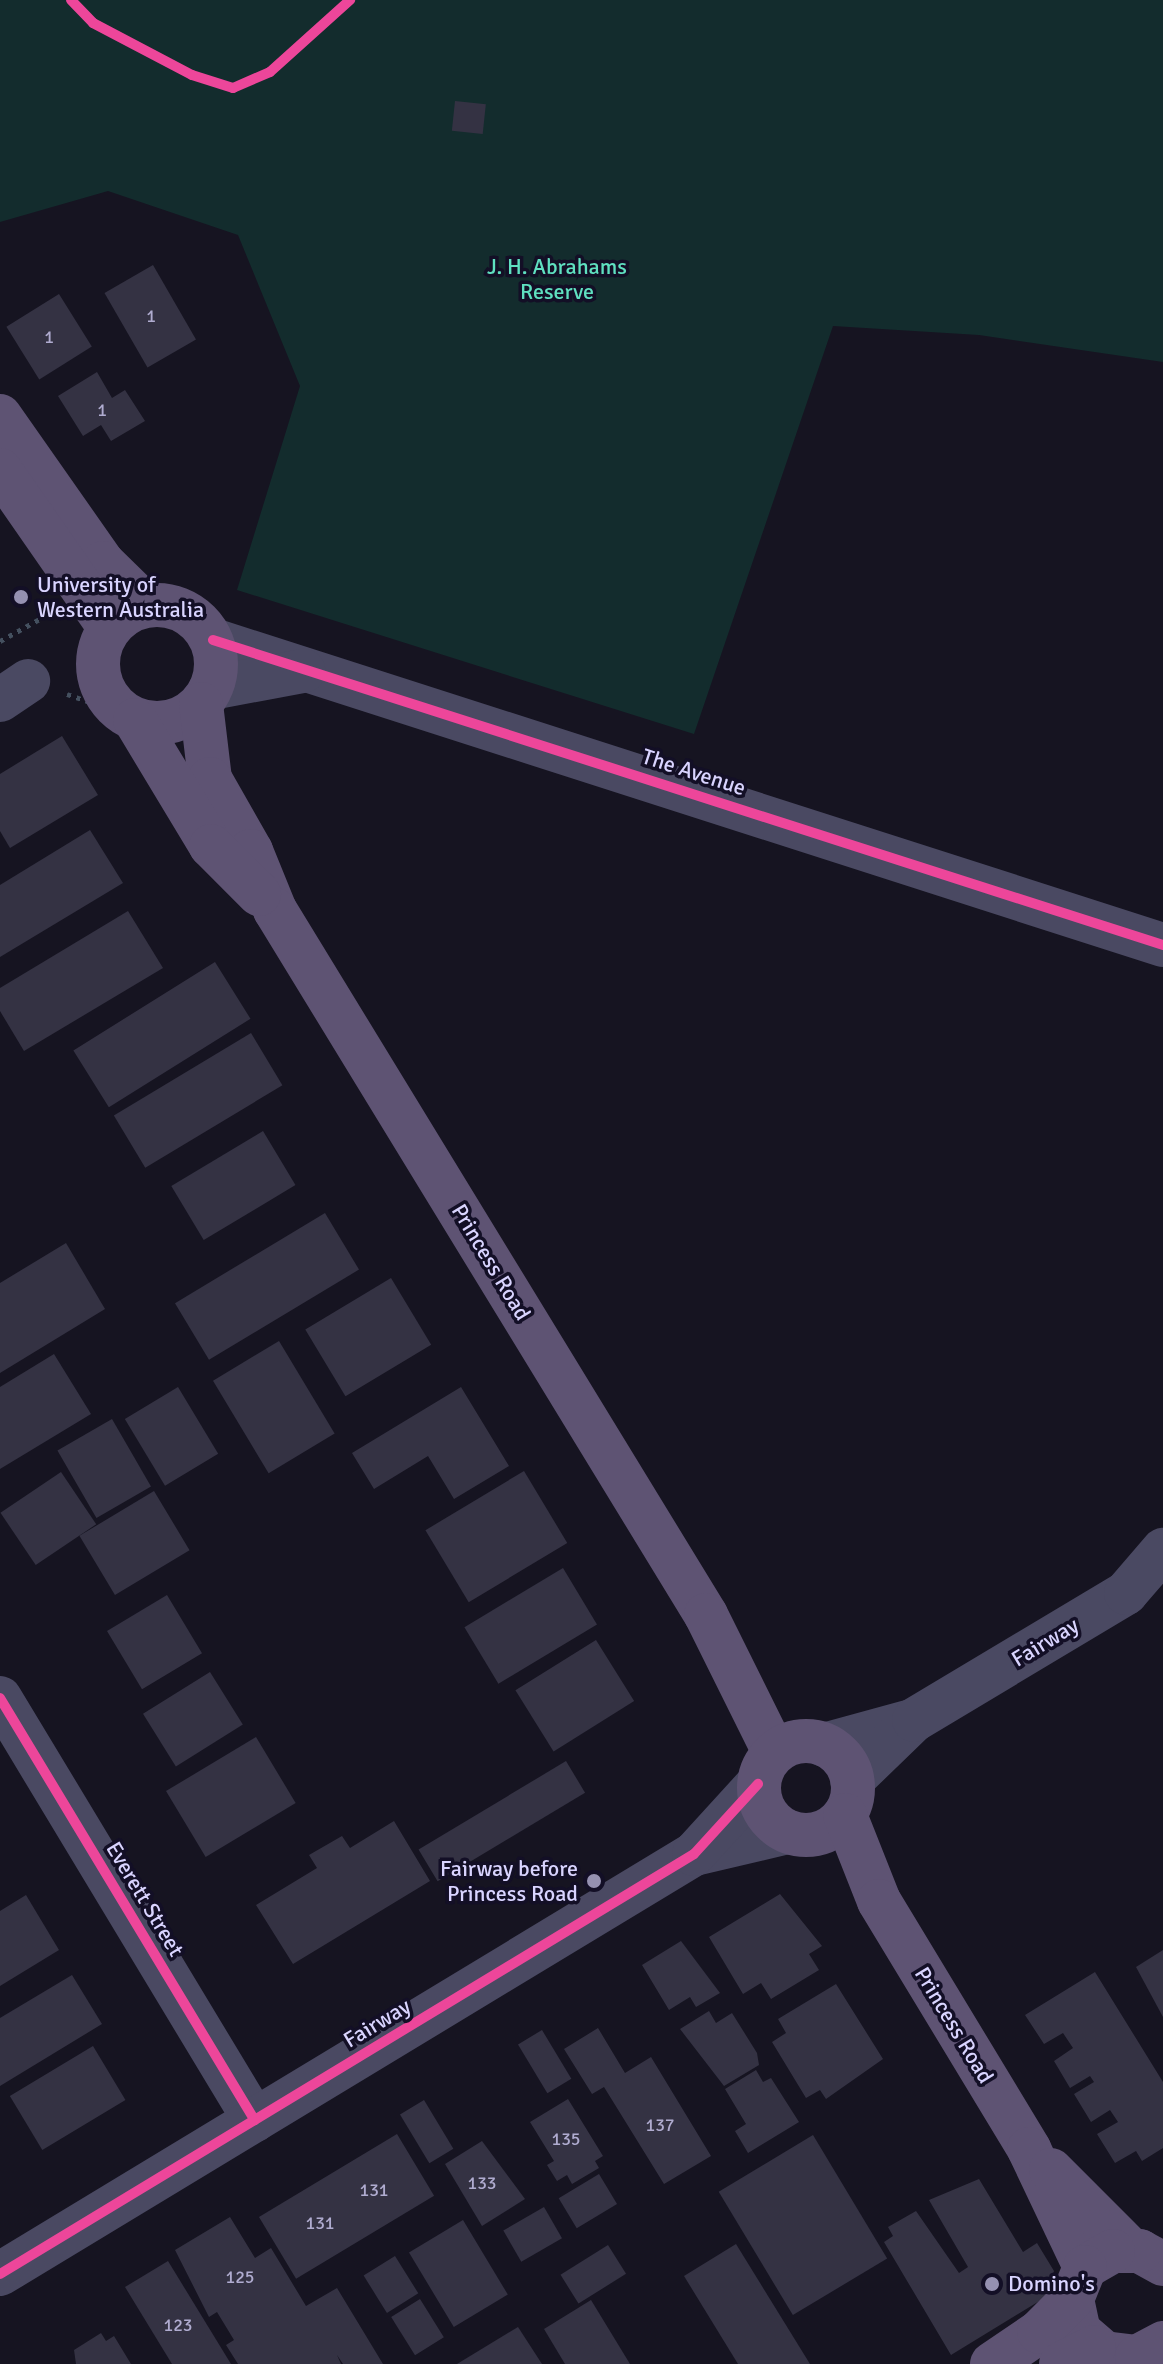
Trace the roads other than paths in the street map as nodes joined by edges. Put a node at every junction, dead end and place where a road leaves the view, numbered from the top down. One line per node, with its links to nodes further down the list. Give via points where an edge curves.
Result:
1 (0, 416): 3 (main road, via 103,563)
2 (0, 470): 4 (main road)
3 (146, 605): 4 (main road); 5 (main road, via 178,608)
4 (109, 627): 8 (main road, via 97,663 99,682)
5 (213, 640): 6 (street, The Avenue); 7 (main road)
6 (313, 669): 7 (street, The Avenue); 10 (street, The Avenue)
7 (206, 696): 8 (main road, via 167,723); 9 (main road, Princess Road, via 210,779 251,851)
8 (128, 716): 9 (main road, Princess Road, via 211,846)
9 (275, 910): 14 (main road, Princess Road)
10 (1163, 945)
11 (1163, 1550): 13 (street, Fairway, via 1126,1593)
12 (0, 1698): 17 (street, Everett Street)
13 (914, 1720): 14 (street, Fairway); 15 (street, Fairway)
14 (790, 1755): 15 (main road, via 838,1753); 15 (main road, via 765,1813); 16 (street, Fairway)
15 (825, 1815): 16 (street, Fairway); 18 (main road, Princess Road)
16 (694, 1854): 17 (street, Fairway)
17 (255, 2120): 20 (street, Fairway)
18 (1029, 2149): 19 (main road, Princess Road); 21 (main road, Princess Road)
19 (1151, 2254): 21 (main road, via 1098,2256)
20 (0, 2274)
21 (1078, 2283): 23 (main road, Princess Road); 24 (main road, via 1039,2332)
22 (1148, 2354): 23 (main road)
23 (1077, 2356)
24 (992, 2364)

